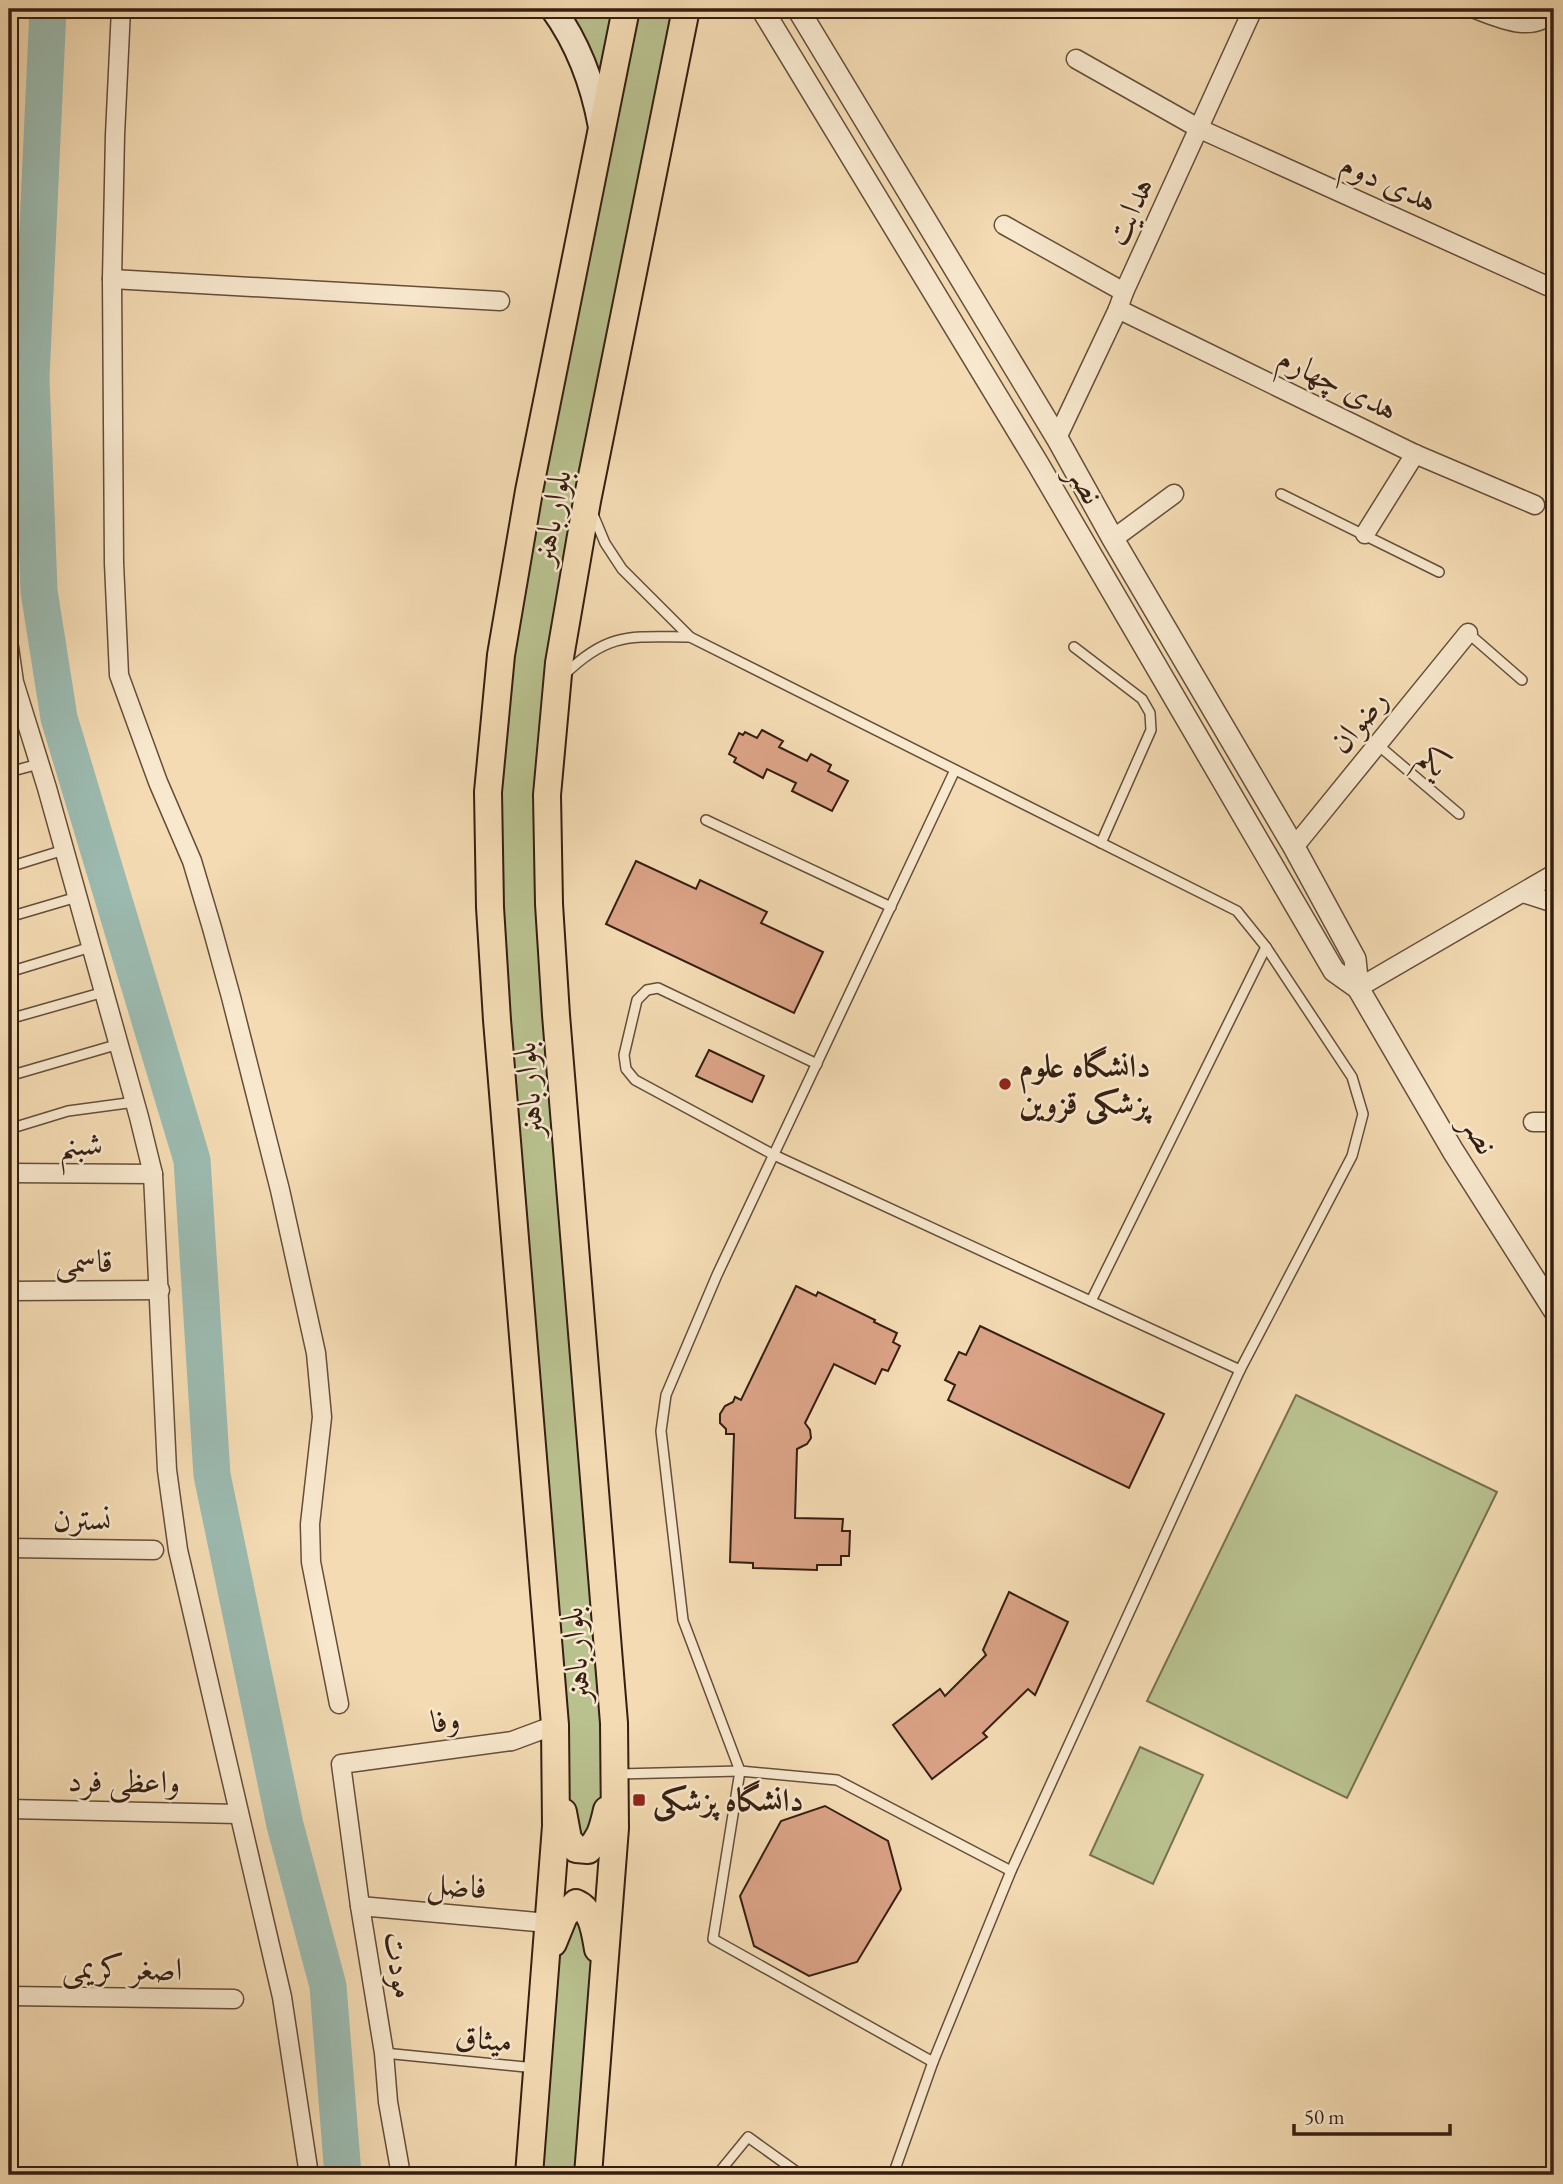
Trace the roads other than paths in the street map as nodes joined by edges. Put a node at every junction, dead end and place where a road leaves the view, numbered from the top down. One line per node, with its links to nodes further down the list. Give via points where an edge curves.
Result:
1 (121, 9): 14 (street)
2 (553, 9): 12 (main road, via 586,68)
3 (626, 9): 12 (main road, بلوار باهنر)
4 (686, 9): 22 (main road, بلوار باهنر)
5 (762, 9): 52 (street, نصر, via 1038,464 1334,971)
6 (798, 9): 18 (street, نصر)
7 (1253, 9): 11 (street, هدایت)
8 (1475, 9): 9 (street, via 1523,24 1545,20)
9 (1554, 11)
10 (1076, 59): 11 (street, هدی دوم)
11 (1200, 129): 15 (street, هدی دوم); 16 (street, هدایت)
12 (601, 130): 73 (main road, بلوار باهنر, via 501,655 488,792 497,1020)
13 (1004, 225): 16 (street, هدی چهارم)
14 (113, 279): 17 (street); 72 (street, via 119,675 192,861 212,928 280,1190 316,1353 322,1417 310,1524 311,1562)
15 (1554, 289)
16 (1121, 300): 18 (street, هدایت); 19 (street, هدی چهارم)
17 (500, 301)
18 (1057, 438): 25 (street, نصر)
19 (1415, 454): 23 (street, هدی چهارم); 24 (street)
20 (1174, 494): 25 (street)
21 (1281, 494): 24 (lane)
22 (587, 501): 28 (lane, via 622,569); 32 (main road, بلوار باهنر)
23 (1535, 505)
24 (1365, 534): 26 (lane)
25 (1113, 539): 40 (street, نصر)
26 (1439, 572)
27 (1468, 633): 31 (lane); 33 (street, رضوان)
28 (690, 637): 32 (lane, via 615,639 580,659); 35 (lane)
29 (1074, 647): 39 (lane, via 1142,699 1150,713 1151,730)
30 (10, 658): 34 (street, via 19,711)
31 (1522, 680)
32 (558, 681): 76 (main road, بلوار باهنر, via 547,795 549,904)
33 (1378, 745): 37 (lane, یکم); 40 (street, رضوان)
34 (39, 764): 36 (lane); 41 (street)
35 (955, 770): 39 (lane); 47 (lane)
36 (9, 772)
37 (1459, 814)
38 (706, 820): 47 (lane)
39 (1101, 843): 50 (lane, via 1237,911)
40 (1294, 847): 52 (street, نصر, via 1355,959)
41 (64, 850): 42 (lane); 45 (street)
42 (9, 867)
43 (1554, 874): 44 (street)
44 (1523, 893): 46 (street); 52 (street)
45 (77, 897): 48 (lane); 49 (street)
46 (1554, 903)
47 (891, 907): 56 (lane)
48 (9, 916)
49 (91, 947): 51 (lane); 53 (street)
50 (1266, 947): 67 (lane); 69 (lane, via 1352,1077 1363,1114 1352,1157)
51 (9, 972)
52 (1358, 988): 68 (street, نصر, via 1453,1151)
53 (104, 992): 54 (lane); 55 (street)
54 (9, 1019)
55 (119, 1044): 57 (lane); 58 (street)
56 (817, 1064): 62 (lane); 62 (lane, via 669,991 647,990 637,1000 624,1055 626,1069 635,1080)
57 (9, 1076)
58 (135, 1102): 61 (lane, via 68,1111); 64 (street)
59 (1533, 1122): 60 (street)
60 (1554, 1122)
61 (9, 1129)
62 (774, 1155): 67 (lane); 77 (lane, via 666,1395 661,1431 683,1620)
63 (9, 1173): 64 (street, شبنم)
64 (153, 1174): 65 (street)
65 (159, 1290): 66 (street, قاسمی); 79 (street, via 167,1469 178,1550)
66 (9, 1291)
67 (1091, 1301): 69 (lane)
68 (1554, 1310)
69 (1240, 1370): 80 (lane)
70 (9, 1548): 71 (street, نسترن)
71 (154, 1550)
72 (339, 1704)
73 (555, 1725): 74 (street, وفا, via 512,1741); 75 (main road, بلوار باهنر)
74 (341, 1764): 81 (street, مودت)
75 (555, 1765): 76 (main road, via 568,1839 576,1849 588,1850 602,1832); 82 (main road, بلوار باهنر, via 556,1826)
76 (614, 1769): 77 (lane); 85 (main road, بلوار باهنر, via 615,1828)
77 (740, 1771): 80 (lane, via 837,1780); 88 (lane, via 713,1939)
78 (9, 1809): 79 (street, واعظی فرد)
79 (238, 1814): 90 (street, via 282,1997)
80 (1012, 1871): 88 (lane)
81 (360, 1906): 82 (street, فاضل); 87 (street, مودت)
82 (548, 1923): 83 (main road, بلوار باهنر)
83 (543, 1991): 85 (main road, via 558,1928 576,1903 584,1906 590,1917); 89 (main road, بلوار باهنر)
84 (9, 1996): 86 (street, اصغر کریمی)
85 (602, 1997): 93 (main road, بلوار باهنر)
86 (234, 1999)
87 (384, 2053): 89 (lane, میثاق); 91 (street, مودت)
88 (933, 2062): 96 (lane)
89 (537, 2068): 92 (main road, بلوار باهنر)
90 (309, 2175)
91 (401, 2175)
92 (529, 2175)
93 (588, 2175)
94 (728, 2175): 95 (lane, via 721,2170 748,2137)
95 (801, 2175)
96 (894, 2175)

